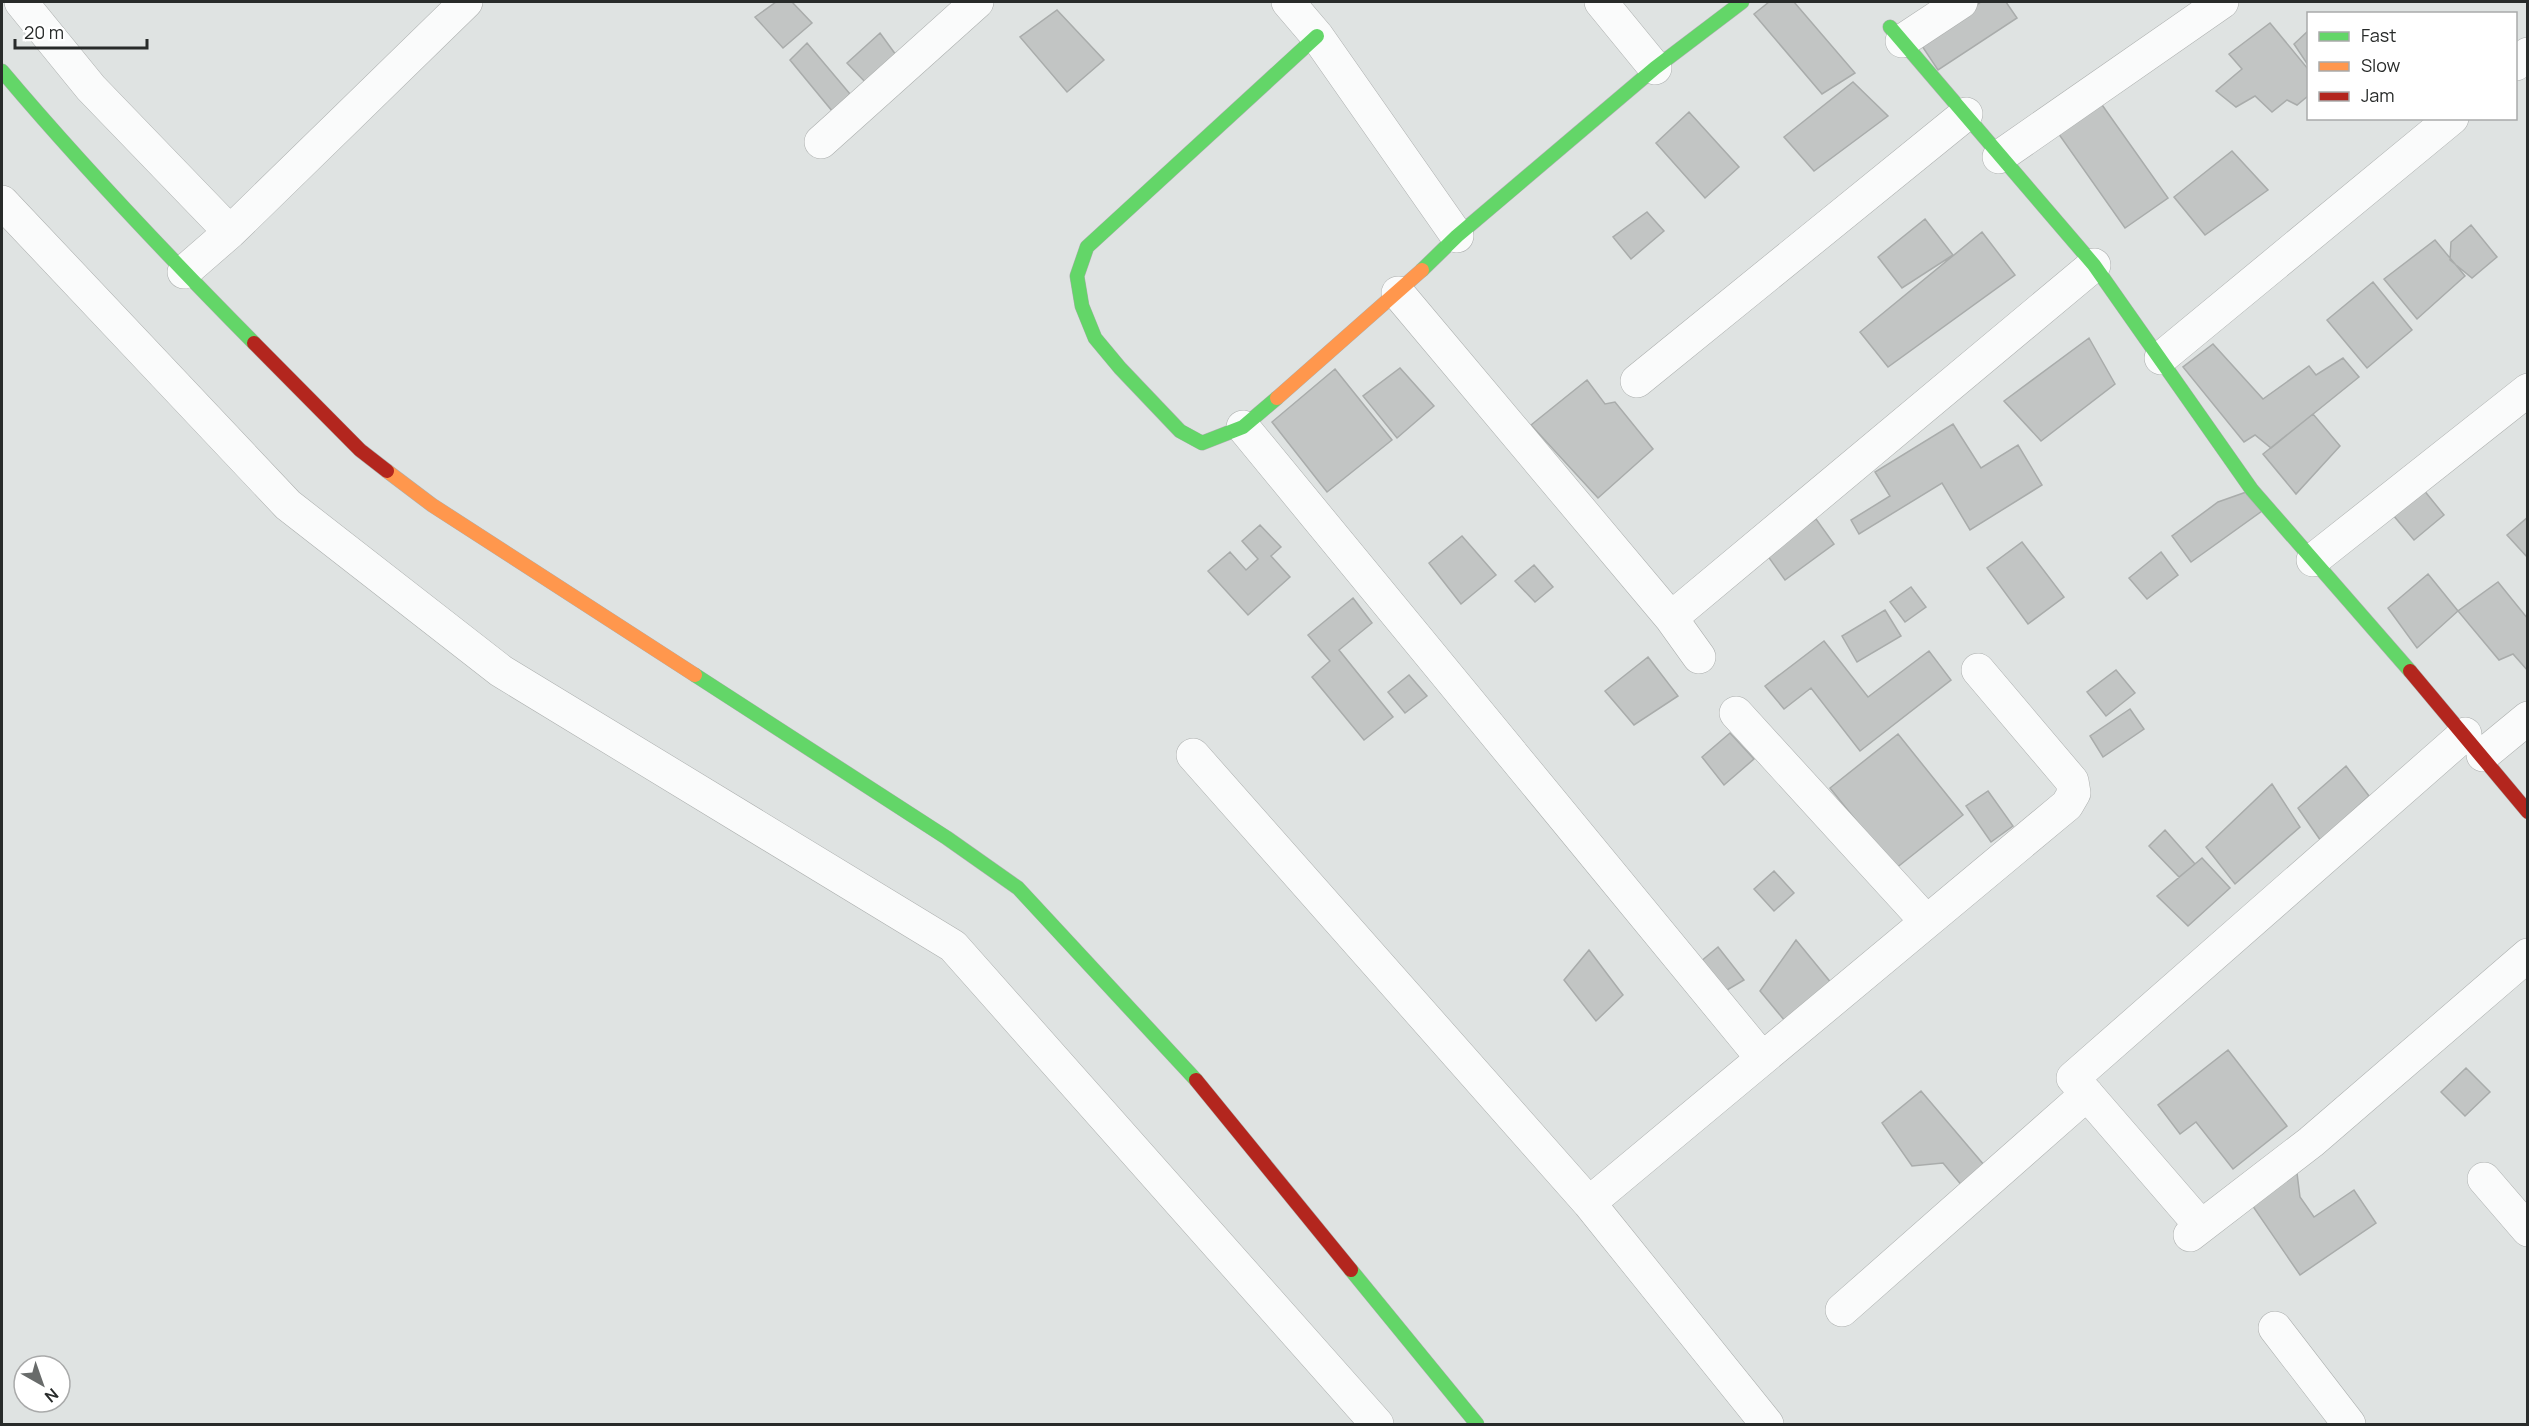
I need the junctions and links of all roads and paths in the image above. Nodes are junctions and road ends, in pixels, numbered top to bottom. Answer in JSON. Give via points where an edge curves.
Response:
{"nodes":[{"id":1,"x":21,"y":2,"type":"edge"},
{"id":2,"x":466,"y":2,"type":"edge"},
{"id":3,"x":977,"y":2,"type":"edge"},
{"id":4,"x":1288,"y":2,"type":"edge"},
{"id":5,"x":1601,"y":2,"type":"edge"},
{"id":6,"x":1742,"y":2,"type":"edge"},
{"id":7,"x":1961,"y":2,"type":"edge"},
{"id":8,"x":2222,"y":2,"type":"edge"},
{"id":9,"x":1896,"y":34,"type":"joint"},
{"id":10,"x":1317,"y":36,"type":"junction"},
{"id":11,"x":1655,"y":68,"type":"junction"},
{"id":12,"x":2,"y":71,"type":"edge"},
{"id":13,"x":1966,"y":114,"type":"junction"},
{"id":14,"x":2450,"y":120,"type":"edge"},
{"id":15,"x":821,"y":142,"type":"dead end"},
{"id":16,"x":1999,"y":157,"type":"junction"},
{"id":17,"x":2,"y":202,"type":"edge"},
{"id":18,"x":230,"y":232,"type":"junction"},
{"id":19,"x":1457,"y":236,"type":"junction"},
{"id":20,"x":2094,"y":265,"type":"junction"},
{"id":21,"x":184,"y":272,"type":"junction"},
{"id":22,"x":1398,"y":293,"type":"junction"},
{"id":23,"x":2161,"y":358,"type":"junction"},
{"id":24,"x":1637,"y":381,"type":"dead end"},
{"id":25,"x":2528,"y":390,"type":"edge"},
{"id":26,"x":1243,"y":427,"type":"junction"},
{"id":27,"x":2313,"y":560,"type":"junction"},
{"id":28,"x":1671,"y":618,"type":"junction"},
{"id":29,"x":1700,"y":657,"type":"dead end"},
{"id":30,"x":1978,"y":670,"type":"dead end"},
{"id":31,"x":1736,"y":713,"type":"dead end"},
{"id":32,"x":2528,"y":718,"type":"edge"},
{"id":33,"x":2474,"y":744,"type":"junction"},
{"id":34,"x":1193,"y":755,"type":"dead end"},
{"id":35,"x":2528,"y":812,"type":"edge"},
{"id":36,"x":1926,"y":921,"type":"junction"},
{"id":37,"x":2528,"y":955,"type":"edge"},
{"id":38,"x":1762,"y":1058,"type":"junction"},
{"id":39,"x":2087,"y":1094,"type":"junction"},
{"id":40,"x":2484,"y":1179,"type":"dead end"},
{"id":41,"x":1589,"y":1203,"type":"junction"},
{"id":42,"x":2528,"y":1230,"type":"edge"},
{"id":43,"x":1842,"y":1310,"type":"dead end"},
{"id":44,"x":2275,"y":1328,"type":"dead end"},
{"id":45,"x":1377,"y":1425,"type":"edge"},
{"id":46,"x":1477,"y":1425,"type":"edge"},
{"id":47,"x":1767,"y":1425,"type":"edge"},
{"id":48,"x":2349,"y":1425,"type":"edge"}],
"edges":[{"from":1,"to":18,"type":"street","via":[[91,88]]},
{"from":2,"to":18,"type":"street"},
{"from":3,"to":15,"type":"street"},
{"from":4,"to":10,"type":"street"},
{"from":5,"to":11,"type":"street"},
{"from":6,"to":11,"type":"street"},
{"from":7,"to":9,"type":"street"},
{"from":8,"to":16,"type":"street"},
{"from":9,"to":13,"type":"street"},
{"from":10,"to":19,"type":"street"},
{"from":10,"to":26,"type":"street","via":[[1087,247],[1077,276],[1082,306],[1095,338],[1180,431],[1202,443]]},
{"from":11,"to":19,"type":"street"},
{"from":12,"to":21,"type":"street"},
{"from":13,"to":16,"type":"street"},
{"from":13,"to":24,"type":"street"},
{"from":14,"to":23,"type":"street"},
{"from":16,"to":20,"type":"street"},
{"from":17,"to":45,"type":"street","via":[[288,506],[501,671],[953,946]]},
{"from":18,"to":21,"type":"street"},
{"from":19,"to":22,"type":"street"},
{"from":20,"to":23,"type":"street"},
{"from":20,"to":28,"type":"street"},
{"from":21,"to":46,"type":"street","via":[[360,450],[432,505],[947,838],[1018,888],[1186,1068]]},
{"from":22,"to":26,"type":"street"},
{"from":22,"to":28,"type":"street"},
{"from":23,"to":27,"type":"street","via":[[2252,490]]},
{"from":25,"to":27,"type":"street"},
{"from":26,"to":38,"type":"street"},
{"from":27,"to":33,"type":"street"},
{"from":28,"to":29,"type":"street"},
{"from":30,"to":36,"type":"street","via":[[2072,781],[2074,793],[2067,805]]},
{"from":31,"to":36,"type":"street"},
{"from":32,"to":33,"type":"street"},
{"from":33,"to":35,"type":"street"},
{"from":33,"to":39,"type":"street","via":[[2073,1078]]},
{"from":34,"to":41,"type":"street"},
{"from":36,"to":38,"type":"street"},
{"from":37,"to":39,"type":"street","via":[[2311,1142],[2196,1230]]},
{"from":38,"to":41,"type":"street"},
{"from":39,"to":43,"type":"street"},
{"from":40,"to":42,"type":"street"},
{"from":41,"to":47,"type":"street"},
{"from":44,"to":48,"type":"street"}]}
